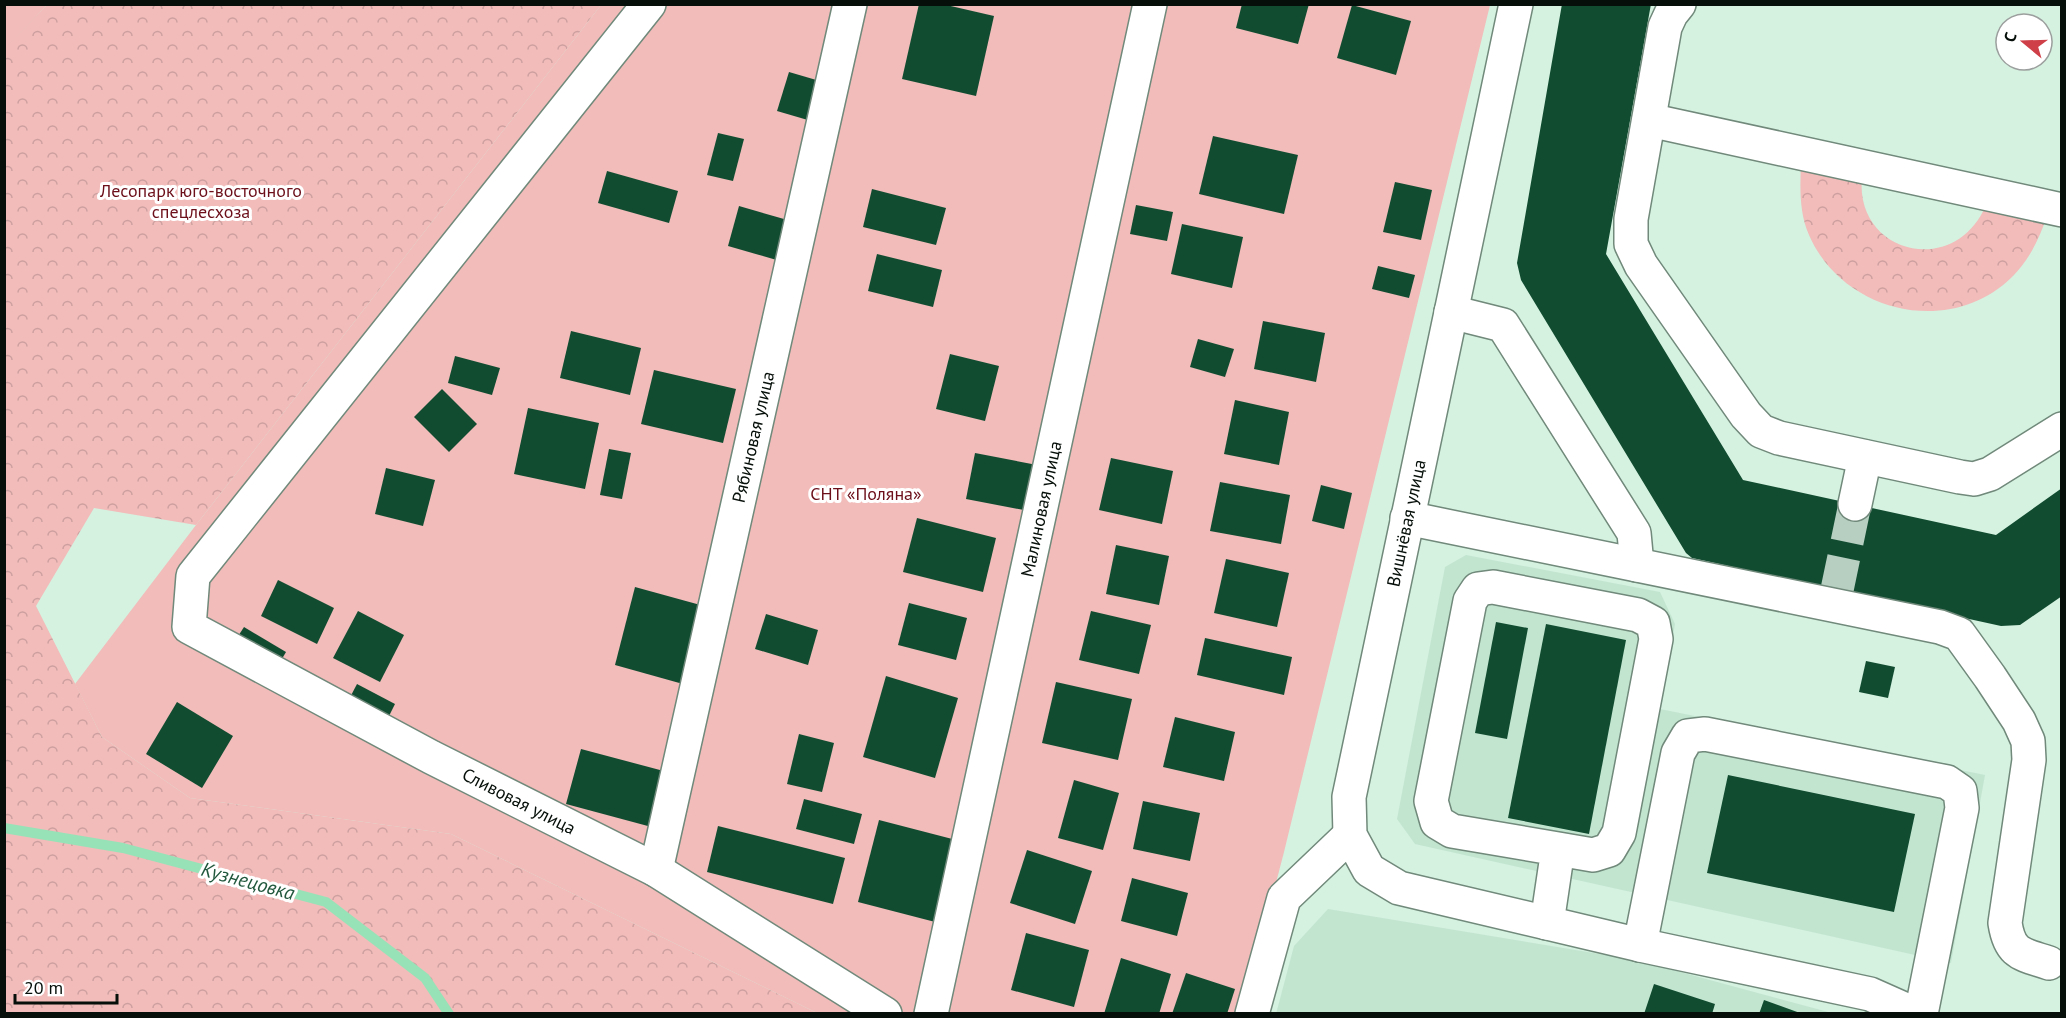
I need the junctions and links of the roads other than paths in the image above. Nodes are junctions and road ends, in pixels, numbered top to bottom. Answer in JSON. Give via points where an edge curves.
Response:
{"nodes":[{"id":1,"x":649,"y":4,"type":"edge"},
{"id":2,"x":850,"y":4,"type":"edge"},
{"id":3,"x":1150,"y":4,"type":"edge"},
{"id":4,"x":1516,"y":4,"type":"edge"},
{"id":5,"x":1679,"y":4,"type":"edge"},
{"id":6,"x":1649,"y":120,"type":"junction"},
{"id":7,"x":2061,"y":210,"type":"edge"},
{"id":8,"x":1451,"y":312,"type":"junction"},
{"id":9,"x":2061,"y":429,"type":"edge"},
{"id":10,"x":1865,"y":457,"type":"junction"},
{"id":11,"x":1855,"y":504,"type":"tunnel mouth"},
{"id":12,"x":1407,"y":518,"type":"junction"},
{"id":13,"x":1636,"y":565,"type":"junction"},
{"id":14,"x":1350,"y":835,"type":"junction"},
{"id":15,"x":1558,"y":849,"type":"junction"},
{"id":16,"x":656,"y":870,"type":"junction"},
{"id":17,"x":1547,"y":923,"type":"junction"},
{"id":18,"x":1640,"y":945,"type":"junction"},
{"id":19,"x":2049,"y":963,"type":"dead end"},
{"id":20,"x":885,"y":1014,"type":"edge"},
{"id":21,"x":931,"y":1014,"type":"edge"},
{"id":22,"x":1252,"y":1014,"type":"edge"},
{"id":23,"x":1915,"y":1014,"type":"edge"},
{"id":24,"x":1921,"y":1014,"type":"edge"}],
"edges":[{"from":1,"to":16,"type":"lane","name":"Сливовая улица","via":[[193,576],[189,627],[431,757]]},
{"from":2,"to":16,"type":"lane","name":"Рябиновая улица"},
{"from":3,"to":21,"type":"lane","name":"Малиновая улица"},
{"from":4,"to":8,"type":"lane","name":"Вишнёвая улица"},
{"from":5,"to":6,"type":"lane","via":[[1665,27]]},
{"from":6,"to":7,"type":"lane"},
{"from":6,"to":10,"type":"lane","via":[[1631,219],[1630,244],[1641,265],[1761,431]]},
{"from":8,"to":12,"type":"lane","name":"Вишнёвая улица"},
{"from":8,"to":13,"type":"lane","via":[[1503,326],[1634,532]]},
{"from":9,"to":10,"type":"lane","via":[[1990,474],[1974,479]]},
{"from":10,"to":11,"type":"lane"},
{"from":12,"to":13,"type":"lane"},
{"from":12,"to":14,"type":"lane","name":"Вишнёвая улица","via":[[1348,797]]},
{"from":13,"to":19,"type":"lane","via":[[1835,598],[1959,634],[2028,741],[2029,760],[2005,923],[2008,940],[2019,954]]},
{"from":14,"to":17,"type":"lane","via":[[1369,870],[1399,888]]},
{"from":14,"to":22,"type":"lane","via":[[1284,898]]},
{"from":15,"to":15,"type":"lane","via":[[1593,855],[1609,850],[1619,833],[1656,639],[1653,623],[1638,615],[1493,587],[1478,589],[1470,601],[1431,801],[1437,822],[1452,831]]},
{"from":15,"to":17,"type":"lane"},
{"from":16,"to":20,"type":"lane","name":"Сливовая улица"},
{"from":17,"to":18,"type":"lane"},
{"from":18,"to":23,"type":"lane","via":[[1870,994]]},
{"from":18,"to":24,"type":"lane","via":[[1678,753],[1688,736],[1705,734],[1947,782],[1960,791],[1962,808]]}]}
